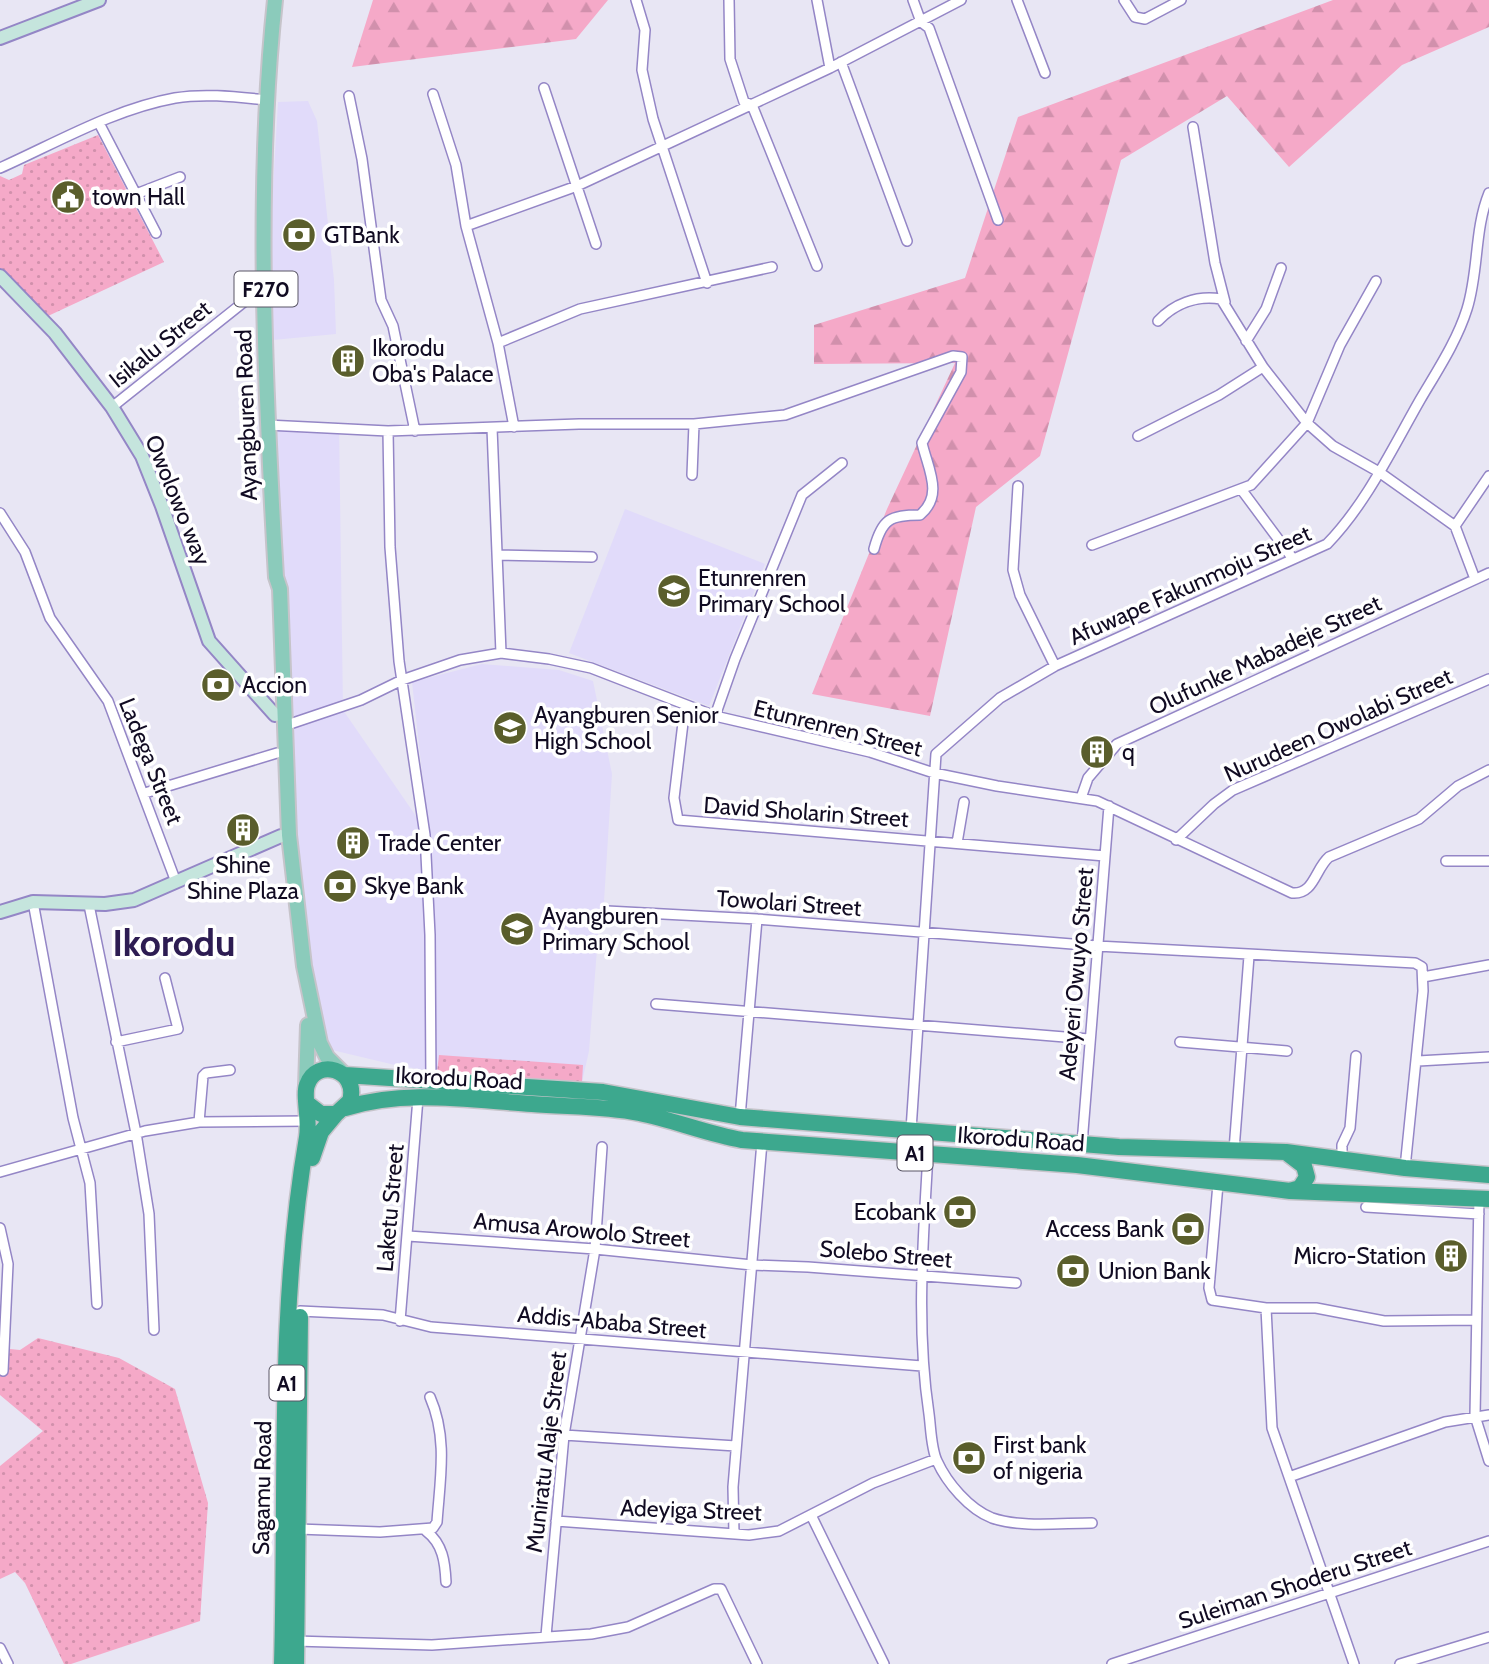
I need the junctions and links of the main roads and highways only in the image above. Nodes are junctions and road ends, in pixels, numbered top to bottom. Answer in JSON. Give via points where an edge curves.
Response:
{"nodes":[{"id":1,"x":275,"y":0,"type":"edge"},
{"id":2,"x":280,"y":721,"type":"junction"},
{"id":3,"x":310,"y":1022,"type":"junction"},
{"id":4,"x":345,"y":1075,"type":"junction"},
{"id":5,"x":306,"y":1087,"type":"junction"},
{"id":6,"x":308,"y":1104,"type":"junction"},
{"id":7,"x":341,"y":1111,"type":"junction"},
{"id":8,"x":1286,"y":1152,"type":"junction"},
{"id":9,"x":1489,"y":1175,"type":"edge"},
{"id":10,"x":1290,"y":1191,"type":"junction"},
{"id":11,"x":1482,"y":1204,"type":"edge"},
{"id":12,"x":292,"y":1433,"type":"junction"},
{"id":13,"x":290,"y":1641,"type":"junction"},
{"id":14,"x":282,"y":1664,"type":"edge"},
{"id":15,"x":296,"y":1664,"type":"edge"}],
"edges":[{"from":1,"to":2,"type":"main road","name":"Ayangburen Road","number":"F270","via":[[267,100],[265,285],[276,577],[272,591]]},
{"from":2,"to":3,"type":"main road","name":"Ayangburen Road","number":"F270"},
{"from":2,"to":3,"type":"main road","name":"Ayangburen Road","number":"F270","via":[[281,836]]},
{"from":3,"to":4,"type":"main road","number":"F270","via":[[327,1057]]},
{"from":3,"to":5,"type":"main road","number":"F270"},
{"from":4,"to":5,"type":"highway","via":[[322,1070]]},
{"from":4,"to":7,"type":"highway","via":[[352,1094]]},
{"from":4,"to":8,"type":"highway","name":"Ikorodu Road","number":"A1","via":[[603,1092],[740,1117],[1082,1144]]},
{"from":5,"to":6,"type":"highway"},
{"from":6,"to":7,"type":"highway","via":[[321,1114]]},
{"from":6,"to":12,"type":"highway","name":"Sagamu Road","number":"A1","via":[[296,1209]]},
{"from":7,"to":10,"type":"highway","name":"Ikorodu Road","number":"A1","via":[[380,1098],[418,1098],[636,1112],[716,1136],[762,1142],[1084,1166]]},
{"from":7,"to":12,"type":"highway","name":"Sagamu Road","number":"A1","via":[[314,1146],[309,1170]]},
{"from":8,"to":9,"type":"highway","name":"Ikorodu Road","number":"A1"},
{"from":8,"to":10,"type":"highway","via":[[1307,1171],[1305,1184]]},
{"from":10,"to":11,"type":"highway","name":"Ikorodu Road","number":"A1"},
{"from":12,"to":13,"type":"highway","name":"Sagamu Road","number":"A1"},
{"from":12,"to":13,"type":"highway","name":"Sagamu Road","number":"A1","via":[[298,1529]]},
{"from":13,"to":14,"type":"highway","name":"Sagamu Road","number":"A1"},
{"from":13,"to":15,"type":"highway","name":"Sagamu Road","number":"A1"}]}
